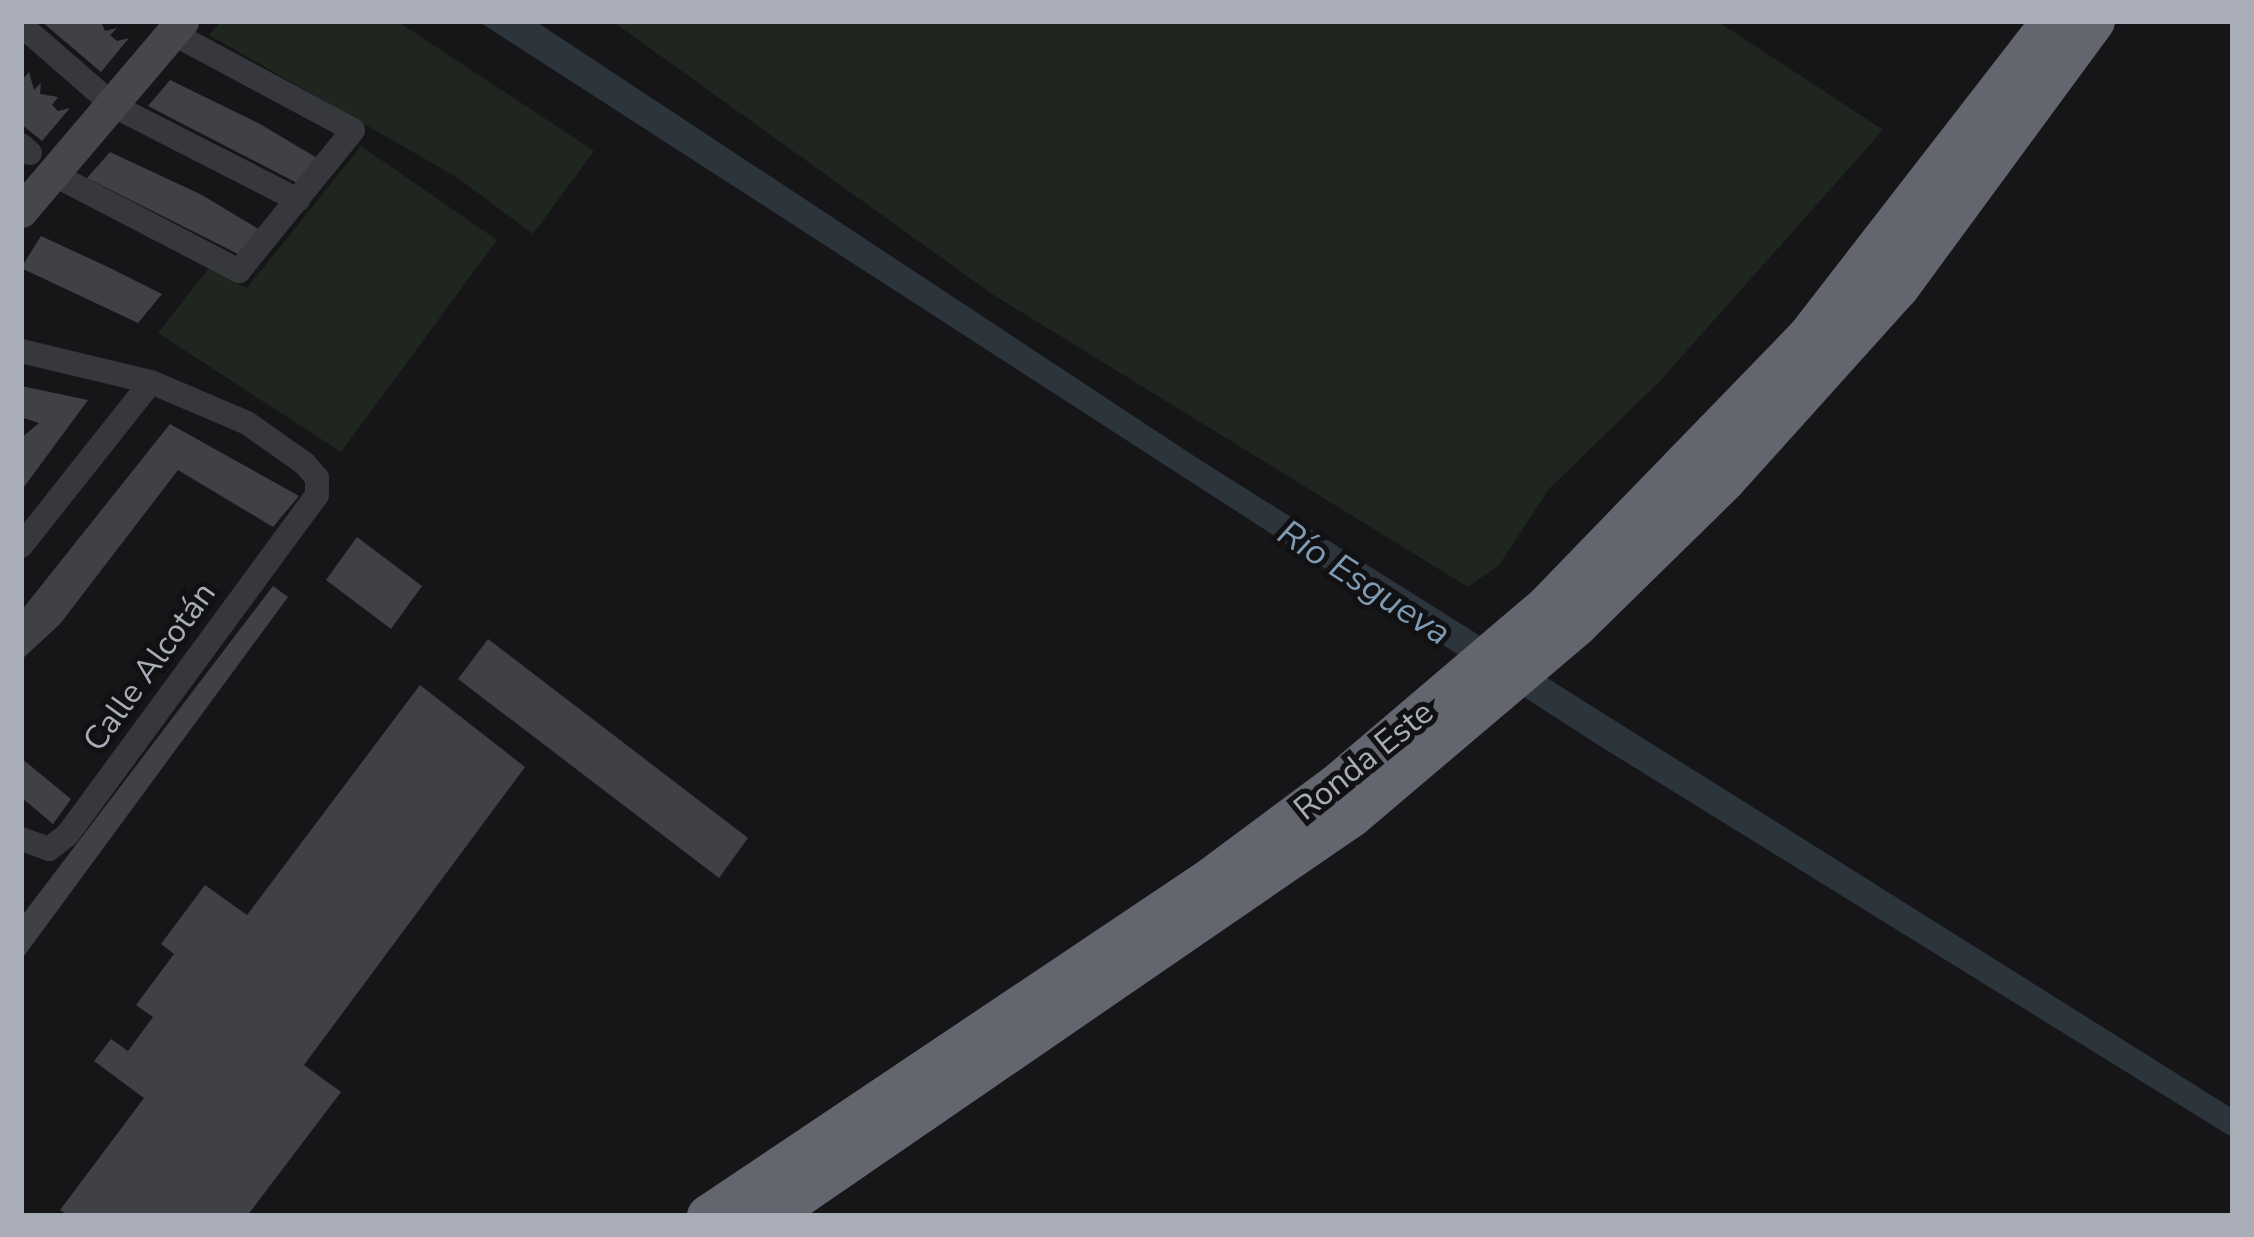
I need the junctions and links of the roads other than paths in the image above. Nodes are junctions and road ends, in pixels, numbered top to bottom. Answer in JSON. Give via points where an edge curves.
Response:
{"nodes":[{"id":1,"x":2053,"y":21,"type":"edge"},
{"id":2,"x":2094,"y":21,"type":"edge"},
{"id":3,"x":21,"y":25,"type":"edge"},
{"id":4,"x":177,"y":27,"type":"edge"},
{"id":5,"x":116,"y":106,"type":"junction"},
{"id":6,"x":35,"y":157,"type":"edge"},
{"id":7,"x":298,"y":200,"type":"junction"},
{"id":8,"x":21,"y":211,"type":"edge"},
{"id":9,"x":21,"y":351,"type":"edge"},
{"id":10,"x":151,"y":382,"type":"junction"},
{"id":11,"x":21,"y":546,"type":"edge"},
{"id":12,"x":1562,"y":616,"type":"junction"},
{"id":13,"x":1430,"y":732,"type":"junction"},
{"id":14,"x":21,"y":838,"type":"edge"},
{"id":15,"x":708,"y":1216,"type":"edge"},
{"id":16,"x":770,"y":1216,"type":"edge"}],
"edges":[{"from":1,"to":12,"type":"highway","name":"Ronda Este","via":[[1807,338]]},
{"from":2,"to":12,"type":"highway","name":"Ronda Este","via":[[1898,288],[1724,481]]},
{"from":3,"to":5,"type":"street"},
{"from":4,"to":5,"type":"street"},
{"from":4,"to":7,"type":"street","via":[[353,130]]},
{"from":5,"to":6,"type":"street"},
{"from":5,"to":7,"type":"street"},
{"from":6,"to":7,"type":"street","via":[[239,271]]},
{"from":6,"to":8,"type":"street"},
{"from":9,"to":10,"type":"street"},
{"from":10,"to":11,"type":"street"},
{"from":10,"to":14,"type":"street","name":"Calle Alcotán","via":[[247,423],[304,463],[317,478],[317,495],[67,835],[49,849]]},
{"from":12,"to":13,"type":"highway","name":"Ronda Este"},
{"from":13,"to":15,"type":"highway","name":"Ronda Este"},
{"from":13,"to":16,"type":"highway","name":"Ronda Este","via":[[1198,928]]}]}
